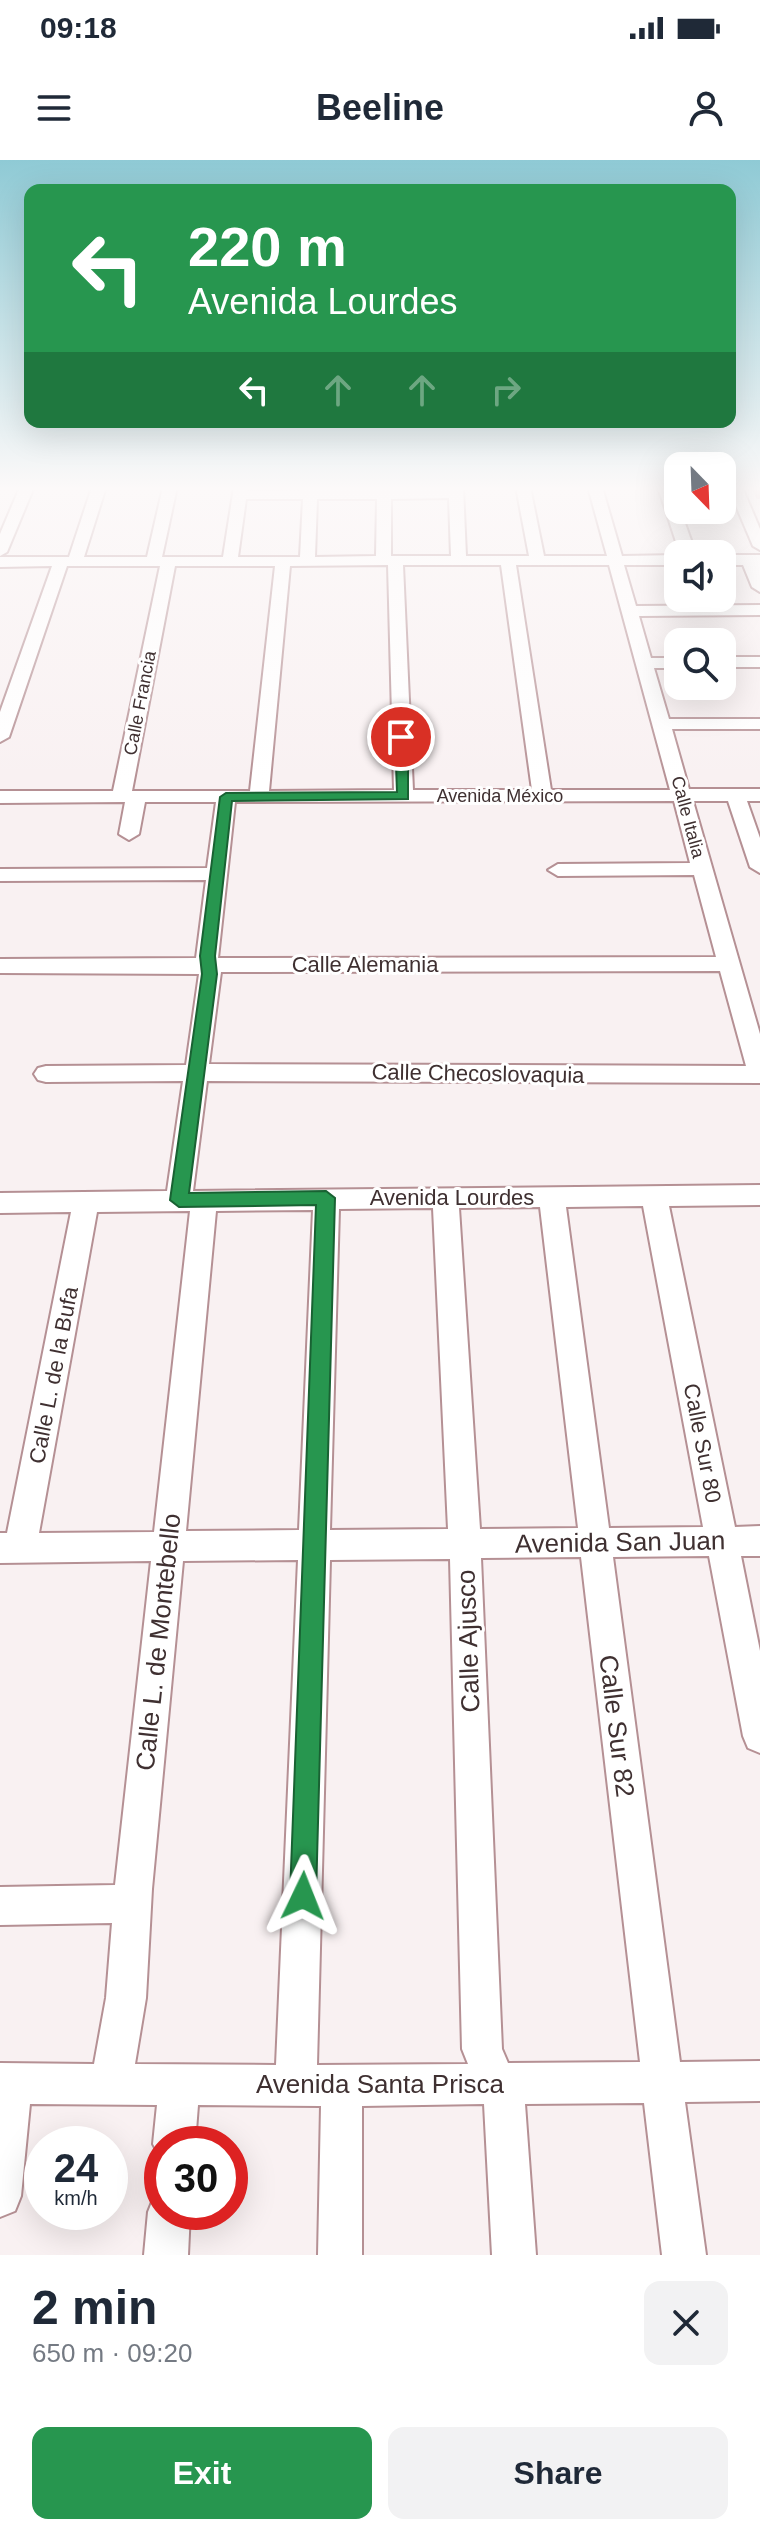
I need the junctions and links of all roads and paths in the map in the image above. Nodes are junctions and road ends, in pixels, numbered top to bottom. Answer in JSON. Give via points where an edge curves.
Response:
{"nodes":[{"id":1,"x":59,"y":585,"type":"edge"},
{"id":2,"x":158,"y":585,"type":"edge"},
{"id":3,"x":281,"y":585,"type":"edge"},
{"id":4,"x":390,"y":585,"type":"edge"},
{"id":5,"x":511,"y":585,"type":"edge"},
{"id":6,"x":623,"y":585,"type":"edge"},
{"id":7,"x":760,"y":610,"type":"edge"},
{"id":8,"x":631,"y":611,"type":"junction"},
{"id":9,"x":736,"y":662,"type":"edge"},
{"id":10,"x":760,"y":662,"type":"edge"},
{"id":11,"x":646,"y":663,"type":"junction"},
{"id":12,"x":664,"y":663,"type":"edge"},
{"id":13,"x":664,"y":724,"type":"junction"},
{"id":14,"x":760,"y":724,"type":"edge"},
{"id":15,"x":0,"y":737,"type":"edge"},
{"id":16,"x":760,"y":795,"type":"edge"},
{"id":17,"x":404,"y":796,"type":"junction"},
{"id":18,"x":542,"y":796,"type":"junction"},
{"id":19,"x":682,"y":796,"type":"junction"},
{"id":20,"x":736,"y":796,"type":"junction"},
{"id":21,"x":0,"y":797,"type":"edge"},
{"id":22,"x":129,"y":797,"type":"junction"},
{"id":23,"x":226,"y":797,"type":"junction"},
{"id":24,"x":259,"y":797,"type":"junction"},
{"id":25,"x":129,"y":834,"type":"dead end"},
{"id":26,"x":760,"y":867,"type":"edge"},
{"id":27,"x":702,"y":869,"type":"junction"},
{"id":28,"x":558,"y":870,"type":"dead end"},
{"id":29,"x":216,"y":874,"type":"junction"},
{"id":30,"x":0,"y":875,"type":"edge"},
{"id":31,"x":209,"y":964,"type":"junction"},
{"id":32,"x":729,"y":964,"type":"junction"},
{"id":33,"x":0,"y":966,"type":"edge"},
{"id":34,"x":196,"y":1073,"type":"junction"},
{"id":35,"x":46,"y":1074,"type":"dead end"},
{"id":36,"x":760,"y":1074,"type":"edge"},
{"id":37,"x":445,"y":1196,"type":"junction"},
{"id":38,"x":654,"y":1196,"type":"junction"},
{"id":39,"x":760,"y":1196,"type":"edge"},
{"id":40,"x":552,"y":1197,"type":"junction"},
{"id":41,"x":326,"y":1198,"type":"junction"},
{"id":42,"x":192,"y":1200,"type":"junction"},
{"id":43,"x":86,"y":1202,"type":"junction"},
{"id":44,"x":0,"y":1203,"type":"edge"},
{"id":45,"x":722,"y":1541,"type":"junction"},
{"id":46,"x":760,"y":1541,"type":"edge"},
{"id":47,"x":594,"y":1543,"type":"junction"},
{"id":48,"x":465,"y":1545,"type":"junction"},
{"id":49,"x":316,"y":1546,"type":"junction"},
{"id":50,"x":167,"y":1547,"type":"junction"},
{"id":51,"x":10,"y":1548,"type":"edge"},
{"id":52,"x":760,"y":1736,"type":"edge"},
{"id":53,"x":131,"y":1904,"type":"junction"},
{"id":54,"x":0,"y":1906,"type":"edge"},
{"id":55,"x":661,"y":2081,"type":"junction"},
{"id":56,"x":760,"y":2081,"type":"edge"},
{"id":57,"x":6,"y":2083,"type":"edge"},
{"id":58,"x":111,"y":2083,"type":"junction"},
{"id":59,"x":179,"y":2083,"type":"junction"},
{"id":60,"x":495,"y":2084,"type":"junction"},
{"id":61,"x":296,"y":2086,"type":"junction"},
{"id":62,"x":342,"y":2086,"type":"junction"},
{"id":63,"x":175,"y":2126,"type":"edge"},
{"id":64,"x":0,"y":2196,"type":"edge"},
{"id":65,"x":168,"y":2230,"type":"edge"},
{"id":66,"x":166,"y":2255,"type":"edge"},
{"id":67,"x":340,"y":2255,"type":"edge"},
{"id":68,"x":514,"y":2255,"type":"edge"},
{"id":69,"x":684,"y":2255,"type":"edge"}],
"edges":[{"from":1,"to":15,"type":"street"},
{"from":2,"to":22,"type":"street","name":"Calle Francia"},
{"from":3,"to":24,"type":"street"},
{"from":4,"to":17,"type":"street"},
{"from":5,"to":18,"type":"street"},
{"from":6,"to":8,"type":"street","name":"Calle Italia"},
{"from":7,"to":8,"type":"street"},
{"from":8,"to":11,"type":"street","name":"Calle Italia"},
{"from":9,"to":10,"type":"street"},
{"from":11,"to":12,"type":"street"},
{"from":11,"to":13,"type":"street","name":"Calle Italia"},
{"from":13,"to":14,"type":"street"},
{"from":13,"to":19,"type":"street","name":"Calle Italia"},
{"from":16,"to":20,"type":"street","name":"Avenida México"},
{"from":17,"to":18,"type":"street","name":"Avenida México"},
{"from":17,"to":24,"type":"street","name":"Avenida México"},
{"from":18,"to":19,"type":"street","name":"Avenida México"},
{"from":19,"to":20,"type":"street","name":"Avenida México"},
{"from":19,"to":27,"type":"street","name":"Calle Italia"},
{"from":20,"to":26,"type":"street"},
{"from":21,"to":22,"type":"street","name":"Avenida México"},
{"from":22,"to":23,"type":"street","name":"Avenida México"},
{"from":22,"to":25,"type":"street","name":"Calle Francia"},
{"from":23,"to":24,"type":"street","name":"Avenida México"},
{"from":23,"to":29,"type":"street","name":"Calle L. de Montebello"},
{"from":27,"to":28,"type":"street"},
{"from":27,"to":32,"type":"street","name":"Calle Italia"},
{"from":29,"to":30,"type":"street"},
{"from":29,"to":31,"type":"street","name":"Calle L. de Montebello"},
{"from":31,"to":32,"type":"street","name":"Calle Alemania"},
{"from":31,"to":33,"type":"street","name":"Calle Alemania"},
{"from":31,"to":34,"type":"street","name":"Calle L. de Montebello"},
{"from":32,"to":36,"type":"street","name":"Calle Italia"},
{"from":34,"to":35,"type":"street","name":"Calle Checoslovaquia"},
{"from":34,"to":36,"type":"street","name":"Calle Checoslovaquia"},
{"from":34,"to":42,"type":"street","name":"Calle L. de Montebello"},
{"from":37,"to":40,"type":"street","name":"Avenida Lourdes"},
{"from":37,"to":41,"type":"street","name":"Avenida Lourdes"},
{"from":37,"to":48,"type":"street","name":"Calle Ajusco"},
{"from":38,"to":39,"type":"street","name":"Avenida Lourdes"},
{"from":38,"to":40,"type":"street","name":"Avenida Lourdes"},
{"from":38,"to":45,"type":"street","name":"Calle Sur 80"},
{"from":40,"to":47,"type":"street","name":"Calle Sur 82"},
{"from":41,"to":42,"type":"street","name":"Avenida Lourdes"},
{"from":41,"to":49,"type":"street"},
{"from":42,"to":43,"type":"street","name":"Avenida Lourdes"},
{"from":42,"to":50,"type":"street","name":"Calle L. de Montebello"},
{"from":43,"to":44,"type":"street","name":"Avenida Lourdes"},
{"from":43,"to":51,"type":"street","name":"Calle L. de la Bufa"},
{"from":45,"to":46,"type":"street","name":"Avenida San Juan"},
{"from":45,"to":47,"type":"street","name":"Avenida San Juan"},
{"from":45,"to":52,"type":"street","name":"Calle Sur 80"},
{"from":47,"to":48,"type":"street","name":"Avenida San Juan"},
{"from":47,"to":55,"type":"street","name":"Calle Sur 82"},
{"from":48,"to":49,"type":"street","name":"Avenida San Juan"},
{"from":48,"to":60,"type":"street","name":"Calle Ajusco","via":[[482,2049]]},
{"from":49,"to":50,"type":"street","name":"Avenida San Juan"},
{"from":49,"to":61,"type":"street"},
{"from":50,"to":51,"type":"street","name":"Avenida San Juan"},
{"from":50,"to":53,"type":"street","name":"Calle L. de Montebello"},
{"from":53,"to":54,"type":"street"},
{"from":53,"to":58,"type":"street","name":"Calle L. de Montebello","via":[[126,1998]]},
{"from":55,"to":56,"type":"street","name":"Avenida Santa Prisca"},
{"from":55,"to":60,"type":"street","name":"Avenida Santa Prisca"},
{"from":55,"to":69,"type":"street","name":"Calle Sur 82"},
{"from":57,"to":58,"type":"street","name":"Avenida Santa Prisca"},
{"from":57,"to":64,"type":"street"},
{"from":58,"to":59,"type":"street","name":"Avenida Santa Prisca"},
{"from":59,"to":61,"type":"street","name":"Avenida Santa Prisca"},
{"from":59,"to":63,"type":"street"},
{"from":60,"to":62,"type":"street","name":"Avenida Santa Prisca"},
{"from":60,"to":68,"type":"street","name":"Calle Ajusco","via":[[506,2114]]},
{"from":61,"to":62,"type":"street","name":"Avenida Santa Prisca"},
{"from":62,"to":67,"type":"street"},
{"from":65,"to":66,"type":"street"}]}
